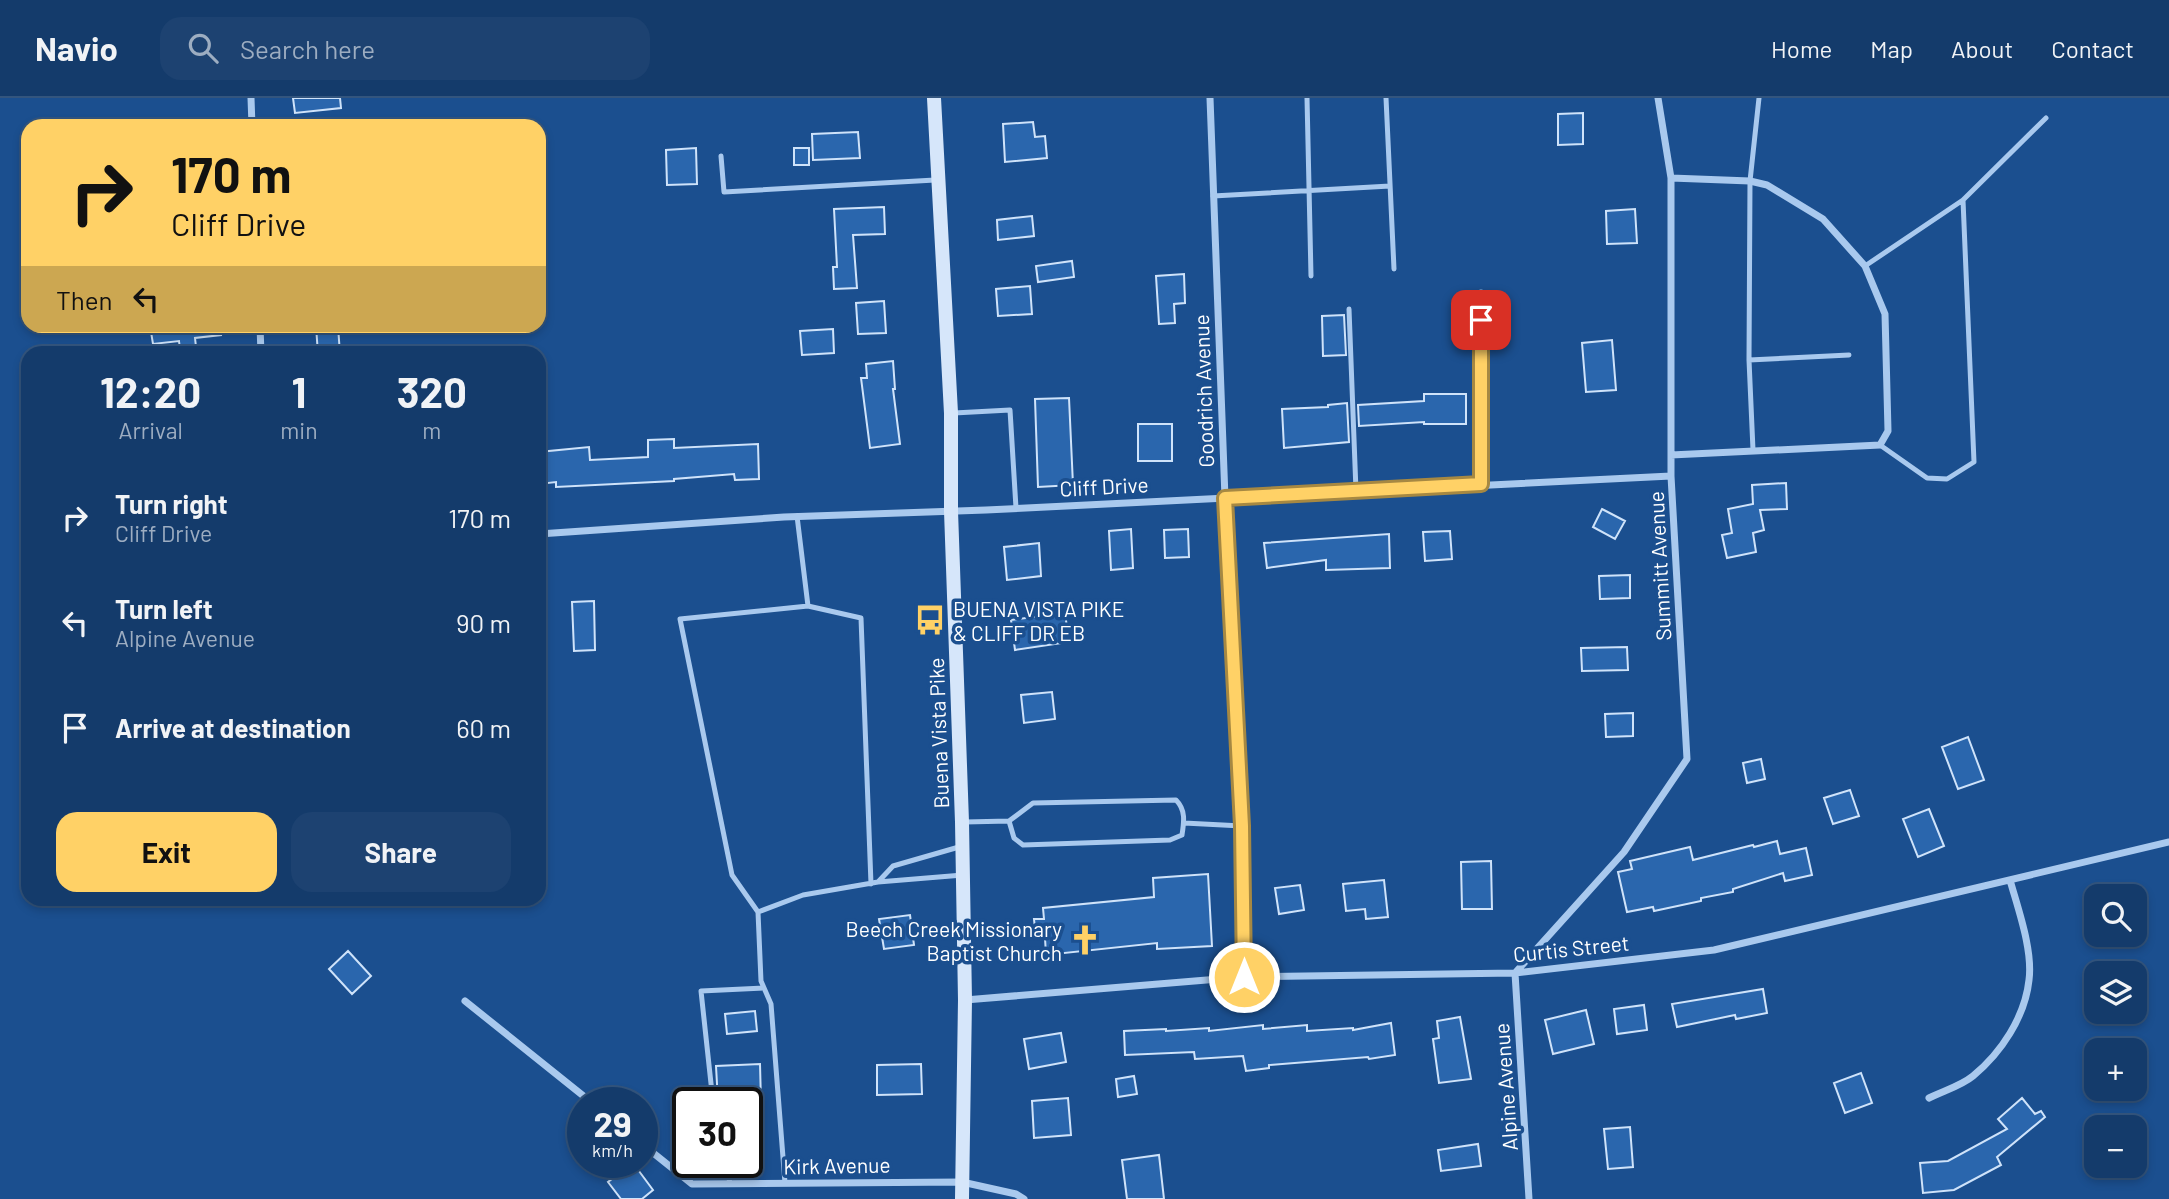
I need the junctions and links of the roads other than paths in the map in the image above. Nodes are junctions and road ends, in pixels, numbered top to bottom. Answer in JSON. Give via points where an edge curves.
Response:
{"nodes":[{"id":1,"x":251,"y":98,"type":"edge"},
{"id":2,"x":934,"y":98,"type":"edge"},
{"id":3,"x":1210,"y":98,"type":"edge"},
{"id":4,"x":1307,"y":98,"type":"edge"},
{"id":5,"x":1385,"y":98,"type":"edge"},
{"id":6,"x":1658,"y":98,"type":"edge"},
{"id":7,"x":1759,"y":98,"type":"edge"},
{"id":8,"x":2046,"y":118,"type":"dead end"},
{"id":9,"x":252,"y":119,"type":"edge"},
{"id":10,"x":721,"y":156,"type":"dead end"},
{"id":11,"x":1671,"y":178,"type":"junction"},
{"id":12,"x":939,"y":179,"type":"junction"},
{"id":13,"x":1750,"y":181,"type":"junction"},
{"id":14,"x":1390,"y":186,"type":"junction"},
{"id":15,"x":1309,"y":190,"type":"junction"},
{"id":16,"x":1213,"y":196,"type":"junction"},
{"id":17,"x":1963,"y":200,"type":"junction"},
{"id":18,"x":1865,"y":266,"type":"junction"},
{"id":19,"x":1394,"y":269,"type":"dead end"},
{"id":20,"x":1311,"y":276,"type":"dead end"},
{"id":21,"x":1481,"y":293,"type":"dead end"},
{"id":22,"x":1349,"y":309,"type":"dead end"},
{"id":23,"x":1849,"y":355,"type":"dead end"},
{"id":24,"x":1749,"y":360,"type":"junction"},
{"id":25,"x":951,"y":413,"type":"junction"},
{"id":26,"x":1880,"y":445,"type":"junction"},
{"id":27,"x":1753,"y":450,"type":"junction"},
{"id":28,"x":1671,"y":455,"type":"junction"},
{"id":29,"x":1671,"y":476,"type":"junction"},
{"id":30,"x":1481,"y":484,"type":"junction"},
{"id":31,"x":1356,"y":491,"type":"junction"},
{"id":32,"x":1225,"y":498,"type":"junction"},
{"id":33,"x":1016,"y":508,"type":"junction"},
{"id":34,"x":951,"y":511,"type":"junction"},
{"id":35,"x":797,"y":516,"type":"junction"},
{"id":36,"x":546,"y":534,"type":"edge"},
{"id":37,"x":808,"y":606,"type":"junction"},
{"id":38,"x":1009,"y":821,"type":"junction"},
{"id":39,"x":962,"y":822,"type":"junction"},
{"id":40,"x":1184,"y":823,"type":"junction"},
{"id":41,"x":1242,"y":826,"type":"junction"},
{"id":42,"x":2169,"y":842,"type":"edge"},
{"id":43,"x":962,"y":846,"type":"junction"},
{"id":44,"x":963,"y":875,"type":"junction"},
{"id":45,"x":2010,"y":880,"type":"junction"},
{"id":46,"x":878,"y":882,"type":"junction"},
{"id":47,"x":871,"y":884,"type":"junction"},
{"id":48,"x":758,"y":912,"type":"junction"},
{"id":49,"x":1515,"y":973,"type":"junction"},
{"id":50,"x":1244,"y":977,"type":"junction"},
{"id":51,"x":764,"y":988,"type":"junction"},
{"id":52,"x":965,"y":1000,"type":"junction"},
{"id":53,"x":465,"y":1001,"type":"dead end"},
{"id":54,"x":572,"y":1087,"type":"edge"},
{"id":55,"x":711,"y":1087,"type":"edge"},
{"id":56,"x":1929,"y":1098,"type":"dead end"},
{"id":57,"x":658,"y":1157,"type":"edge"},
{"id":58,"x":729,"y":1178,"type":"edge"},
{"id":59,"x":962,"y":1182,"type":"junction"},
{"id":60,"x":785,"y":1183,"type":"junction"},
{"id":61,"x":730,"y":1184,"type":"junction"},
{"id":62,"x":962,"y":1199,"type":"edge"},
{"id":63,"x":1024,"y":1199,"type":"edge"},
{"id":64,"x":1529,"y":1199,"type":"edge"}],
"edges":[{"from":1,"to":9,"type":"street"},
{"from":2,"to":12,"type":"main road","name":"Buena Vista Pike"},
{"from":3,"to":16,"type":"street","name":"Goodrich Avenue"},
{"from":4,"to":15,"type":"lane"},
{"from":5,"to":14,"type":"lane"},
{"from":6,"to":11,"type":"street","name":"Summitt Avenue"},
{"from":7,"to":13,"type":"lane"},
{"from":8,"to":17,"type":"lane"},
{"from":10,"to":12,"type":"lane","via":[[724,192]]},
{"from":11,"to":13,"type":"street"},
{"from":11,"to":28,"type":"street","name":"Summitt Avenue"},
{"from":12,"to":25,"type":"main road","name":"Buena Vista Pike"},
{"from":13,"to":18,"type":"street","via":[[1767,185],[1822,219]]},
{"from":13,"to":24,"type":"lane"},
{"from":14,"to":15,"type":"lane"},
{"from":14,"to":19,"type":"lane"},
{"from":15,"to":16,"type":"lane"},
{"from":15,"to":20,"type":"lane"},
{"from":16,"to":32,"type":"street","name":"Goodrich Avenue"},
{"from":17,"to":18,"type":"lane"},
{"from":17,"to":26,"type":"lane","via":[[1974,462],[1947,479],[1927,478]]},
{"from":18,"to":26,"type":"street","via":[[1885,314],[1888,431]]},
{"from":21,"to":30,"type":"street"},
{"from":22,"to":31,"type":"lane"},
{"from":23,"to":24,"type":"lane"},
{"from":24,"to":27,"type":"lane"},
{"from":25,"to":33,"type":"lane","via":[[1010,410]]},
{"from":25,"to":34,"type":"main road","name":"Buena Vista Pike"},
{"from":26,"to":27,"type":"street"},
{"from":27,"to":28,"type":"street"},
{"from":28,"to":29,"type":"street","name":"Summitt Avenue"},
{"from":29,"to":30,"type":"street","name":"Cliff Drive"},
{"from":29,"to":49,"type":"street","name":"Summitt Avenue","via":[[1687,759],[1624,852]]},
{"from":30,"to":31,"type":"street","name":"Cliff Drive"},
{"from":31,"to":32,"type":"street","name":"Cliff Drive"},
{"from":32,"to":33,"type":"street","name":"Cliff Drive"},
{"from":32,"to":41,"type":"street","name":"Goodrich Avenue"},
{"from":33,"to":34,"type":"street","name":"Cliff Drive"},
{"from":34,"to":35,"type":"street","name":"Cliff Drive"},
{"from":34,"to":39,"type":"main road","name":"Buena Vista Pike"},
{"from":35,"to":36,"type":"street","name":"Cliff Drive"},
{"from":35,"to":37,"type":"lane"},
{"from":37,"to":47,"type":"lane","via":[[861,618]]},
{"from":37,"to":48,"type":"lane","via":[[680,619],[732,875]]},
{"from":38,"to":39,"type":"lane"},
{"from":38,"to":40,"type":"lane","via":[[1033,803],[1176,800],[1182,806]]},
{"from":38,"to":40,"type":"lane","via":[[1013,838],[1023,845],[1170,839],[1182,835]]},
{"from":39,"to":43,"type":"main road","name":"Buena Vista Pike"},
{"from":40,"to":41,"type":"lane"},
{"from":41,"to":50,"type":"street","name":"Goodrich Avenue"},
{"from":42,"to":45,"type":"street","name":"Curtis Street"},
{"from":43,"to":44,"type":"main road","name":"Buena Vista Pike"},
{"from":43,"to":46,"type":"lane","via":[[892,866]]},
{"from":44,"to":46,"type":"lane"},
{"from":44,"to":52,"type":"main road","name":"Buena Vista Pike"},
{"from":45,"to":49,"type":"street","name":"Curtis Street","via":[[1714,950]]},
{"from":45,"to":56,"type":"street","via":[[2030,979],[2018,1019],[1998,1051],[1972,1077]]},
{"from":46,"to":47,"type":"lane"},
{"from":47,"to":48,"type":"lane","via":[[803,895]]},
{"from":48,"to":51,"type":"lane"},
{"from":49,"to":50,"type":"street","name":"Curtis Street"},
{"from":49,"to":64,"type":"street","name":"Alpine Avenue"},
{"from":50,"to":52,"type":"street","name":"Curtis Street"},
{"from":51,"to":55,"type":"lane","via":[[701,991]]},
{"from":51,"to":60,"type":"lane","via":[[771,1004]]},
{"from":52,"to":59,"type":"main road","name":"Buena Vista Pike"},
{"from":53,"to":54,"type":"street"},
{"from":57,"to":61,"type":"street","name":"Kirk Avenue","via":[[692,1184]]},
{"from":58,"to":61,"type":"lane"},
{"from":59,"to":60,"type":"street","name":"Kirk Avenue"},
{"from":59,"to":62,"type":"main road","name":"Buena Vista Pike"},
{"from":59,"to":63,"type":"street","name":"Kirk Avenue"},
{"from":60,"to":61,"type":"street","name":"Kirk Avenue"}]}
